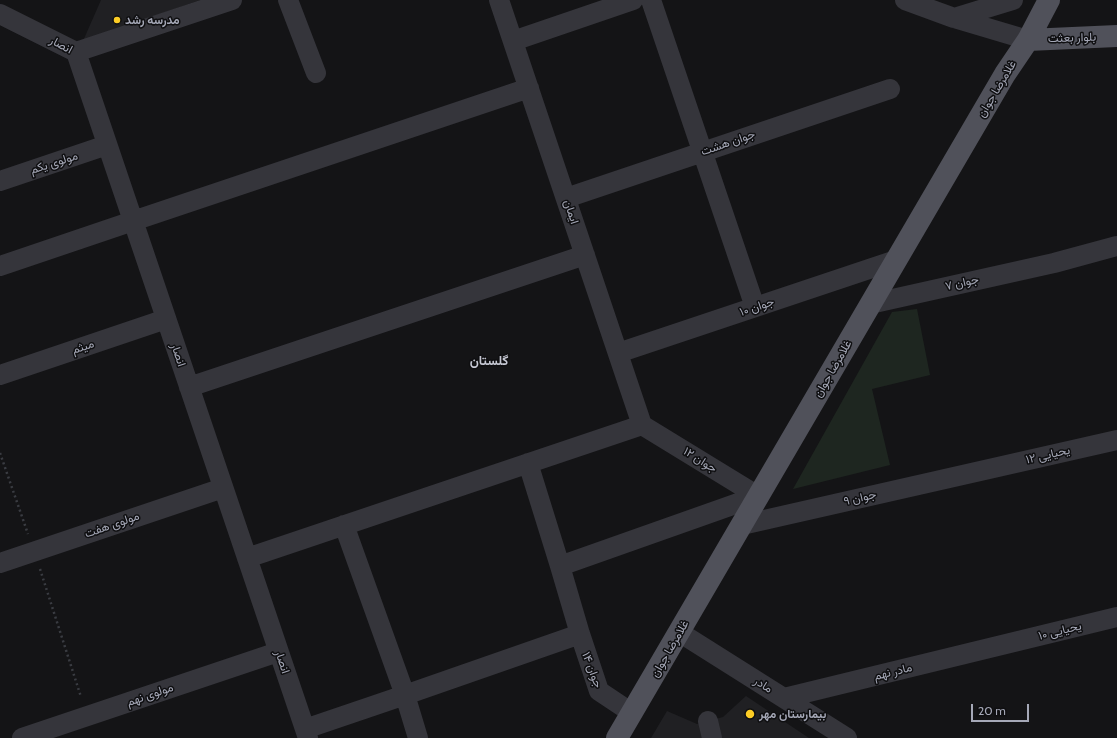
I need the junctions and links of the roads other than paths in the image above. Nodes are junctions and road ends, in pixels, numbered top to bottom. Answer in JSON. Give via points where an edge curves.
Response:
{"nodes":[{"id":1,"x":232,"y":0,"type":"edge"},
{"id":2,"x":288,"y":0,"type":"edge"},
{"id":3,"x":499,"y":0,"type":"edge"},
{"id":4,"x":633,"y":0,"type":"edge"},
{"id":5,"x":651,"y":0,"type":"edge"},
{"id":6,"x":904,"y":0,"type":"edge"},
{"id":7,"x":1012,"y":0,"type":"edge"},
{"id":8,"x":1049,"y":0,"type":"edge"},
{"id":9,"x":0,"y":14,"type":"edge"},
{"id":10,"x":954,"y":18,"type":"junction"},
{"id":11,"x":1117,"y":36,"type":"edge"},
{"id":12,"x":1028,"y":40,"type":"junction"},
{"id":13,"x":513,"y":41,"type":"junction"},
{"id":14,"x":76,"y":52,"type":"junction"},
{"id":15,"x":316,"y":73,"type":"dead end"},
{"id":16,"x":529,"y":88,"type":"junction"},
{"id":17,"x":890,"y":89,"type":"dead end"},
{"id":18,"x":107,"y":145,"type":"junction"},
{"id":19,"x":702,"y":152,"type":"junction"},
{"id":20,"x":0,"y":181,"type":"edge"},
{"id":21,"x":566,"y":198,"type":"junction"},
{"id":22,"x":133,"y":221,"type":"junction"},
{"id":23,"x":1117,"y":246,"type":"edge"},
{"id":24,"x":585,"y":254,"type":"junction"},
{"id":25,"x":896,"y":260,"type":"junction"},
{"id":26,"x":0,"y":266,"type":"edge"},
{"id":27,"x":870,"y":304,"type":"junction"},
{"id":28,"x":755,"y":307,"type":"junction"},
{"id":29,"x":166,"y":320,"type":"junction"},
{"id":30,"x":618,"y":353,"type":"junction"},
{"id":31,"x":0,"y":375,"type":"edge"},
{"id":32,"x":189,"y":387,"type":"junction"},
{"id":33,"x":642,"y":425,"type":"junction"},
{"id":34,"x":1117,"y":440,"type":"edge"},
{"id":35,"x":528,"y":463,"type":"junction"},
{"id":36,"x":978,"y":471,"type":"joint"},
{"id":37,"x":223,"y":488,"type":"junction"},
{"id":38,"x":758,"y":496,"type":"junction"},
{"id":39,"x":344,"y":525,"type":"junction"},
{"id":40,"x":742,"y":525,"type":"junction"},
{"id":41,"x":247,"y":558,"type":"junction"},
{"id":42,"x":0,"y":563,"type":"edge"},
{"id":43,"x":560,"y":566,"type":"junction"},
{"id":44,"x":1117,"y":617,"type":"edge"},
{"id":45,"x":679,"y":632,"type":"junction"},
{"id":46,"x":580,"y":634,"type":"junction"},
{"id":47,"x":1002,"y":645,"type":"joint"},
{"id":48,"x":278,"y":652,"type":"junction"},
{"id":49,"x":405,"y":695,"type":"junction"},
{"id":50,"x":784,"y":698,"type":"junction"},
{"id":51,"x":632,"y":713,"type":"junction"},
{"id":52,"x":306,"y":734,"type":"edge"},
{"id":53,"x":22,"y":738,"type":"edge"},
{"id":54,"x":418,"y":738,"type":"edge"},
{"id":55,"x":618,"y":738,"type":"edge"},
{"id":56,"x":847,"y":738,"type":"edge"}],
"edges":[{"from":1,"to":14,"type":"street"},
{"from":2,"to":15,"type":"street"},
{"from":3,"to":13,"type":"street","name":"ایمان"},
{"from":4,"to":13,"type":"street"},
{"from":5,"to":19,"type":"street"},
{"from":6,"to":10,"type":"street"},
{"from":7,"to":10,"type":"street"},
{"from":8,"to":12,"type":"main road","name":"غلامرضا جوان"},
{"from":9,"to":14,"type":"street","name":"انصار"},
{"from":10,"to":12,"type":"street"},
{"from":11,"to":12,"type":"main road","name":"بلوار بعثت"},
{"from":12,"to":25,"type":"main road","name":"غلامرضا جوان","via":[[1005,74]]},
{"from":13,"to":16,"type":"street","name":"ایمان"},
{"from":14,"to":18,"type":"street","name":"انصار"},
{"from":16,"to":21,"type":"street","name":"ایمان"},
{"from":16,"to":22,"type":"street"},
{"from":17,"to":19,"type":"street","name":"جوان هشت"},
{"from":18,"to":20,"type":"street","name":"مولوی یکم"},
{"from":18,"to":22,"type":"street","name":"انصار"},
{"from":19,"to":21,"type":"street","name":"جوان هشت"},
{"from":19,"to":28,"type":"street"},
{"from":21,"to":24,"type":"street","name":"ایمان"},
{"from":22,"to":26,"type":"street"},
{"from":22,"to":29,"type":"street","name":"انصار"},
{"from":23,"to":27,"type":"street","name":"جوان ۷"},
{"from":24,"to":30,"type":"street","name":"ایمان"},
{"from":24,"to":32,"type":"street"},
{"from":25,"to":27,"type":"main road","name":"غلامرضا جوان"},
{"from":25,"to":28,"type":"street","name":"جوان ۱۰"},
{"from":27,"to":38,"type":"main road","name":"غلامرضا جوان"},
{"from":28,"to":30,"type":"street","name":"جوان ۱۰"},
{"from":29,"to":31,"type":"street","name":"میثم"},
{"from":29,"to":32,"type":"street","name":"انصار"},
{"from":30,"to":33,"type":"street","name":"ایمان"},
{"from":32,"to":37,"type":"street","name":"انصار"},
{"from":33,"to":35,"type":"street"},
{"from":33,"to":38,"type":"street","name":"جوان ۱۲"},
{"from":34,"to":36,"type":"street","name":"یحیایی ۱۲"},
{"from":35,"to":39,"type":"street"},
{"from":35,"to":43,"type":"street","name":"جوان ۱۴"},
{"from":36,"to":40,"type":"street","name":"جوان ۹"},
{"from":37,"to":41,"type":"street","name":"انصار"},
{"from":37,"to":42,"type":"street","name":"مولوی هفت"},
{"from":38,"to":40,"type":"main road","name":"غلامرضا جوان"},
{"from":38,"to":43,"type":"street"},
{"from":39,"to":41,"type":"street"},
{"from":39,"to":49,"type":"street"},
{"from":40,"to":45,"type":"main road","name":"غلامرضا جوان"},
{"from":41,"to":48,"type":"street","name":"انصار"},
{"from":43,"to":46,"type":"street","name":"جوان ۱۴"},
{"from":44,"to":47,"type":"street","name":"یحیایی ۱۰"},
{"from":45,"to":50,"type":"street","name":"مادر"},
{"from":45,"to":51,"type":"main road","name":"غلامرضا جوان"},
{"from":46,"to":49,"type":"street"},
{"from":46,"to":51,"type":"street","name":"جوان ۱۴","via":[[599,691]]},
{"from":47,"to":50,"type":"street","name":"مادر نهم"},
{"from":48,"to":52,"type":"street","name":"انصار"},
{"from":48,"to":53,"type":"street","name":"مولوی نهم"},
{"from":49,"to":52,"type":"street"},
{"from":49,"to":54,"type":"street"},
{"from":50,"to":56,"type":"street","name":"مادر"},
{"from":51,"to":55,"type":"main road","name":"غلامرضا جوان"}]}
